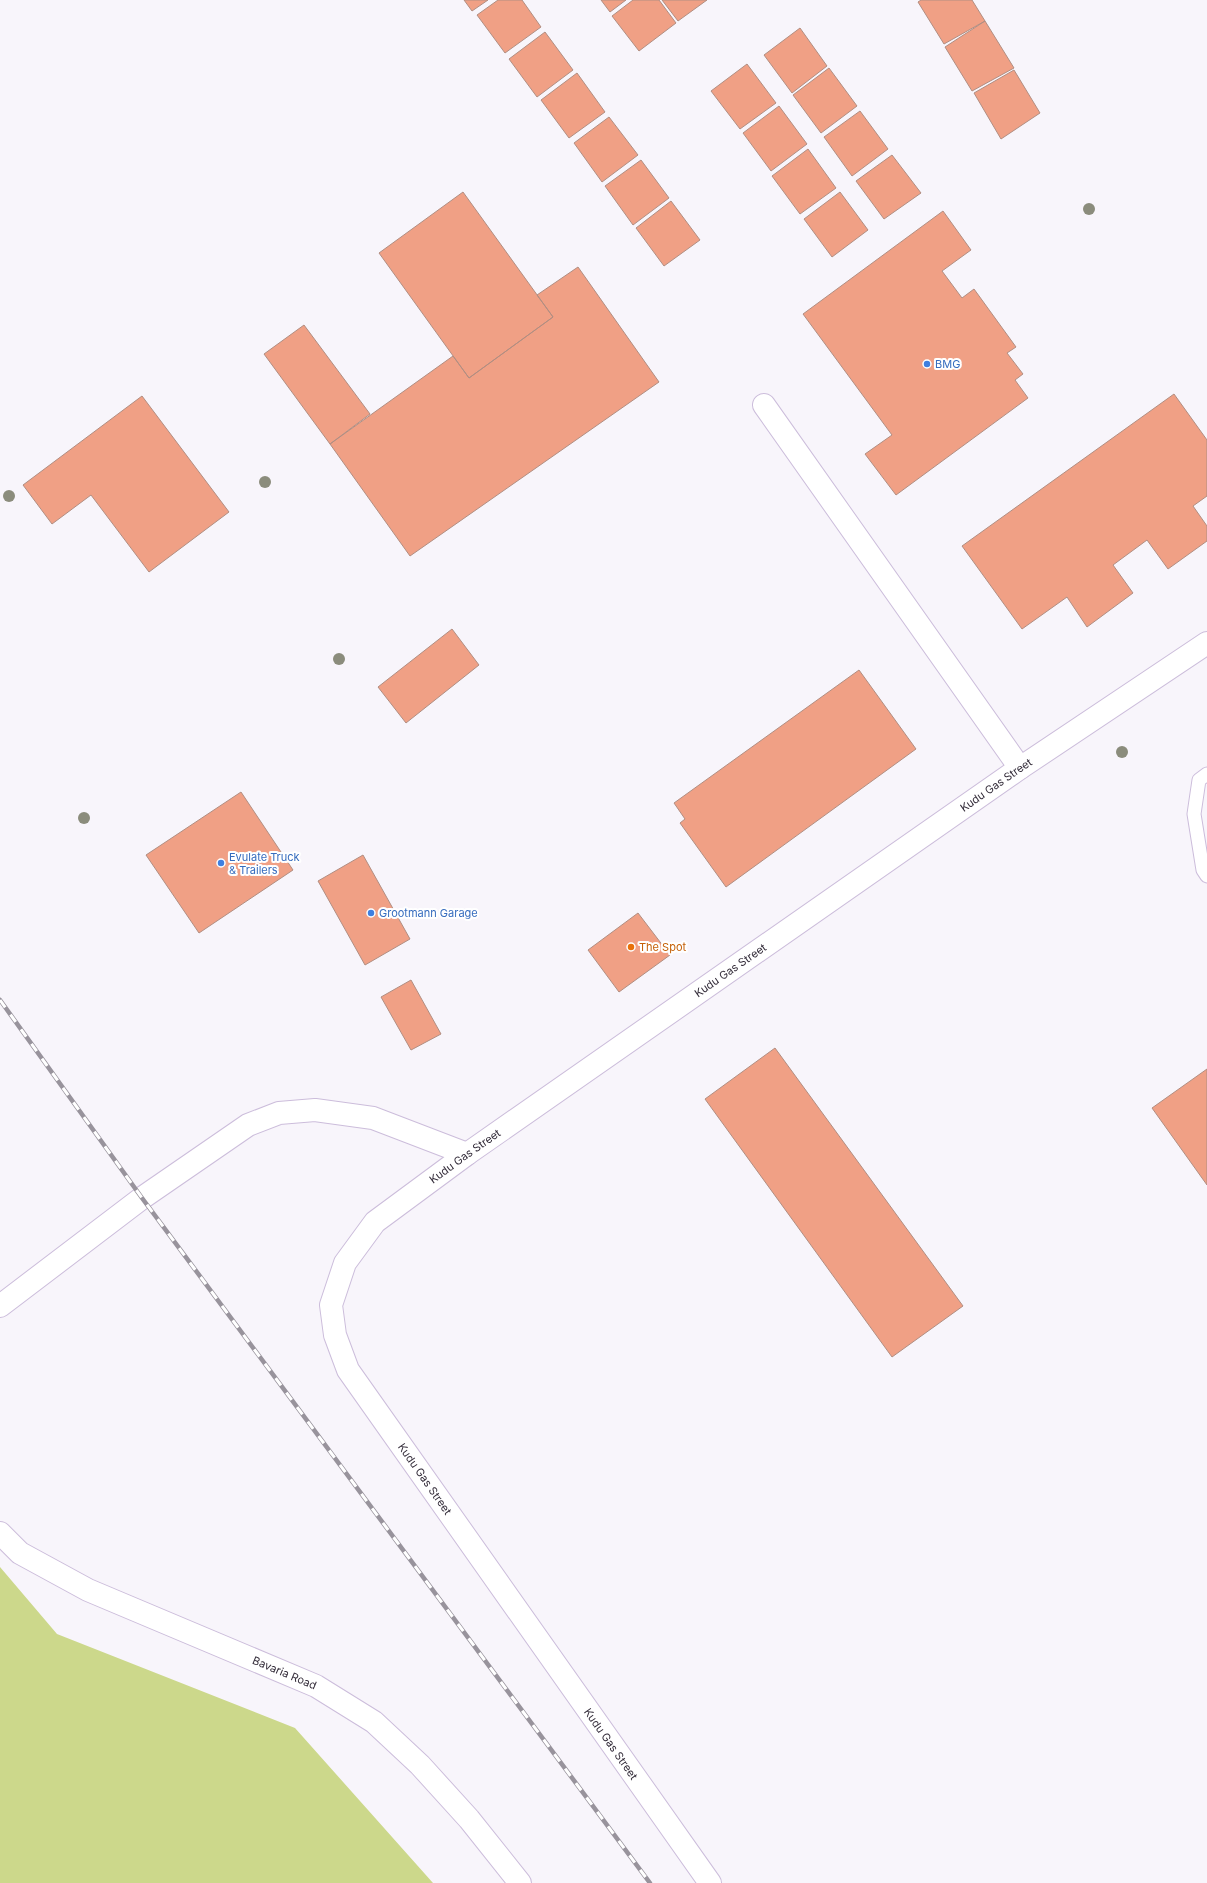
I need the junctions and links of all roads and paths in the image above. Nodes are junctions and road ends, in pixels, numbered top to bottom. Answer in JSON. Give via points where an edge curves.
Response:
{"nodes":[{"id":1,"x":764,"y":405,"type":"dead end"},
{"id":2,"x":1207,"y":643,"type":"edge"},
{"id":3,"x":1020,"y":768,"type":"junction"},
{"id":4,"x":1207,"y":774,"type":"edge"},
{"id":5,"x":1207,"y":876,"type":"edge"},
{"id":6,"x":467,"y":1154,"type":"junction"},
{"id":7,"x":0,"y":1306,"type":"edge"},
{"id":8,"x":0,"y":1532,"type":"edge"},
{"id":9,"x":520,"y":1883,"type":"edge"},
{"id":10,"x":710,"y":1883,"type":"edge"}],
"edges":[{"from":1,"to":3,"type":"street"},
{"from":2,"to":3,"type":"street","name":"Kudu Gas Street"},
{"from":3,"to":6,"type":"street","name":"Kudu Gas Street"},
{"from":4,"to":5,"type":"lane","via":[[1199,780],[1194,814],[1203,870]]},
{"from":6,"to":7,"type":"street","via":[[373,1118],[315,1110],[279,1113],[248,1125],[142,1198]]},
{"from":6,"to":10,"type":"street","name":"Kudu Gas Street","via":[[375,1222],[345,1263],[331,1305],[335,1335],[348,1370]]},
{"from":8,"to":9,"type":"street","name":"Bavaria Road","via":[[20,1553],[88,1590],[316,1686],[374,1722],[420,1765],[469,1819]]}]}
